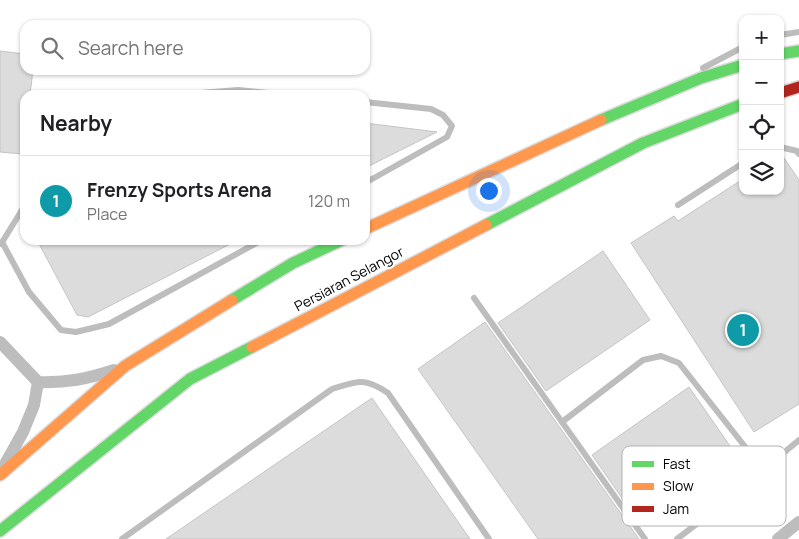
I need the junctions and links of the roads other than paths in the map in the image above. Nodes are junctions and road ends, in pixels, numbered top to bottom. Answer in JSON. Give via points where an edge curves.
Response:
{"nodes":[{"id":1,"x":799,"y":32,"type":"edge"},
{"id":2,"x":784,"y":34,"type":"edge"},
{"id":3,"x":739,"y":50,"type":"edge"},
{"id":4,"x":799,"y":52,"type":"edge"},
{"id":5,"x":784,"y":54,"type":"edge"},
{"id":6,"x":739,"y":66,"type":"edge"},
{"id":7,"x":700,"y":70,"type":"dead end"},
{"id":8,"x":692,"y":74,"type":"dead end"},
{"id":9,"x":799,"y":87,"type":"edge"},
{"id":10,"x":784,"y":92,"type":"edge"},
{"id":11,"x":799,"y":97,"type":"edge"},
{"id":12,"x":784,"y":99,"type":"edge"},
{"id":13,"x":370,"y":103,"type":"edge"},
{"id":14,"x":739,"y":105,"type":"edge"},
{"id":15,"x":615,"y":114,"type":"junction"},
{"id":16,"x":784,"y":148,"type":"edge"},
{"id":17,"x":799,"y":154,"type":"edge"},
{"id":18,"x":739,"y":166,"type":"edge"},
{"id":19,"x":370,"y":180,"type":"edge"},
{"id":20,"x":678,"y":205,"type":"dead end"},
{"id":21,"x":20,"y":213,"type":"edge"},
{"id":22,"x":370,"y":228,"type":"edge"},
{"id":23,"x":1,"y":244,"type":"edge"},
{"id":24,"x":253,"y":245,"type":"edge"},
{"id":25,"x":331,"y":245,"type":"edge"},
{"id":26,"x":474,"y":298,"type":"dead end"},
{"id":27,"x":0,"y":342,"type":"edge"},
{"id":28,"x":125,"y":366,"type":"junction"},
{"id":29,"x":38,"y":382,"type":"junction"},
{"id":30,"x":562,"y":422,"type":"junction"},
{"id":31,"x":799,"y":440,"type":"edge"},
{"id":32,"x":744,"y":446,"type":"edge"},
{"id":33,"x":786,"y":452,"type":"edge"},
{"id":34,"x":0,"y":474,"type":"edge"},
{"id":35,"x":622,"y":508,"type":"edge"},
{"id":36,"x":799,"y":522,"type":"edge"},
{"id":37,"x":635,"y":526,"type":"edge"},
{"id":38,"x":694,"y":526,"type":"edge"},
{"id":39,"x":0,"y":531,"type":"edge"},
{"id":40,"x":122,"y":539,"type":"edge"},
{"id":41,"x":489,"y":539,"type":"edge"},
{"id":42,"x":644,"y":539,"type":"edge"},
{"id":43,"x":677,"y":539,"type":"edge"},
{"id":44,"x":778,"y":539,"type":"edge"}],
"edges":[{"from":1,"to":2,"type":"lane"},
{"from":3,"to":7,"type":"lane"},
{"from":4,"to":5,"type":"main road"},
{"from":6,"to":15,"type":"main road","via":[[701,78]]},
{"from":8,"to":15,"type":"lane"},
{"from":9,"to":10,"type":"main road"},
{"from":11,"to":12,"type":"street"},
{"from":13,"to":19,"type":"lane","via":[[431,109],[443,115],[452,126],[447,138]]},
{"from":14,"to":39,"type":"main road","name":"Persiaran Selangor","via":[[642,143],[190,378]]},
{"from":15,"to":22,"type":"main road"},
{"from":16,"to":17,"type":"lane"},
{"from":18,"to":20,"type":"lane"},
{"from":21,"to":23,"type":"lane"},
{"from":23,"to":24,"type":"lane","via":[[29,292],[61,330],[76,332],[109,324]]},
{"from":25,"to":28,"type":"main road","via":[[293,263]]},
{"from":26,"to":30,"type":"lane"},
{"from":27,"to":29,"type":"street"},
{"from":28,"to":29,"type":"street","via":[[90,378]]},
{"from":28,"to":34,"type":"main road"},
{"from":29,"to":34,"type":"street","via":[[34,405],[23,432]]},
{"from":30,"to":32,"type":"lane","via":[[642,360],[661,356],[679,364]]},
{"from":30,"to":35,"type":"lane"},
{"from":31,"to":33,"type":"lane"},
{"from":36,"to":44,"type":"street"},
{"from":37,"to":42,"type":"lane"},
{"from":38,"to":43,"type":"lane"},
{"from":40,"to":41,"type":"lane","via":[[332,389],[365,381],[388,393]]}]}
